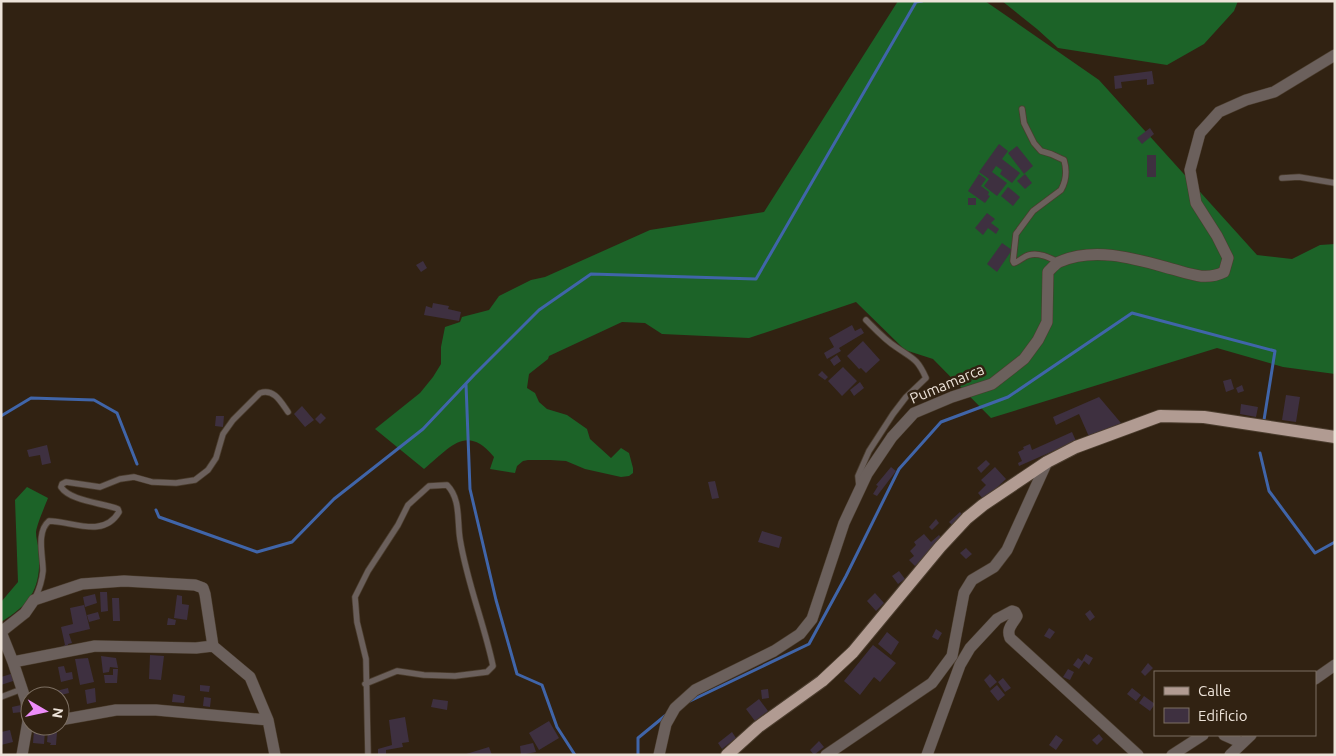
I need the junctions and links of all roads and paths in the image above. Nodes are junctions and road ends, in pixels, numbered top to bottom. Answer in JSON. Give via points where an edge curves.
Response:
{"nodes":[{"id":1,"x":1335,"y":55,"type":"edge"},
{"id":2,"x":1022,"y":109,"type":"dead end"},
{"id":3,"x":1282,"y":178,"type":"dead end"},
{"id":4,"x":1335,"y":183,"type":"edge"},
{"id":5,"x":1058,"y":262,"type":"junction"},
{"id":6,"x":866,"y":320,"type":"dead end"},
{"id":7,"x":288,"y":412,"type":"dead end"},
{"id":8,"x":1335,"y":437,"type":"edge"},
{"id":9,"x":1046,"y":462,"type":"junction"},
{"id":10,"x":859,"y":491,"type":"junction"},
{"id":11,"x":34,"y":600,"type":"junction"},
{"id":12,"x":1,"y":632,"type":"edge"},
{"id":13,"x":213,"y":646,"type":"junction"},
{"id":14,"x":952,"y":656,"type":"junction"},
{"id":15,"x":14,"y":662,"type":"junction"},
{"id":16,"x":960,"y":665,"type":"junction"},
{"id":17,"x":1335,"y":666,"type":"edge"},
{"id":18,"x":1316,"y":678,"type":"edge"},
{"id":19,"x":365,"y":684,"type":"junction"},
{"id":20,"x":21,"y":686,"type":"edge"},
{"id":21,"x":20,"y":690,"type":"edge"},
{"id":22,"x":1,"y":697,"type":"edge"},
{"id":23,"x":70,"y":718,"type":"edge"},
{"id":24,"x":268,"y":720,"type":"junction"},
{"id":25,"x":26,"y":736,"type":"edge"},
{"id":26,"x":1201,"y":736,"type":"edge"},
{"id":27,"x":1226,"y":736,"type":"edge"},
{"id":28,"x":1249,"y":736,"type":"edge"},
{"id":29,"x":1242,"y":743,"type":"junction"},
{"id":30,"x":22,"y":755,"type":"edge"},
{"id":31,"x":275,"y":755,"type":"edge"},
{"id":32,"x":368,"y":755,"type":"edge"},
{"id":33,"x":659,"y":755,"type":"edge"},
{"id":34,"x":727,"y":755,"type":"edge"},
{"id":35,"x":826,"y":755,"type":"edge"},
{"id":36,"x":926,"y":755,"type":"edge"},
{"id":37,"x":1138,"y":755,"type":"edge"},
{"id":38,"x":1172,"y":755,"type":"edge"},
{"id":39,"x":1230,"y":755,"type":"edge"}],
"edges":[{"from":1,"to":5,"type":"street","via":[[1274,92],[1219,112],[1200,133],[1190,170],[1196,203],[1228,258],[1224,272],[1200,277],[1133,258],[1092,254]]},
{"from":2,"to":5,"type":"lane","via":[[1024,123],[1034,143],[1041,152],[1064,160],[1066,168],[1061,190],[1032,211],[1016,234],[1013,260],[1018,262],[1030,254]]},
{"from":3,"to":4,"type":"lane"},
{"from":5,"to":10,"type":"street","name":"Pumamarca","via":[[1048,272],[1047,322],[1024,359],[992,384],[914,413],[892,437]]},
{"from":6,"to":10,"type":"lane","via":[[897,348],[910,355],[921,366],[926,378],[906,397],[869,451],[858,476]]},
{"from":7,"to":11,"type":"lane","via":[[272,392],[260,393],[222,434],[216,458],[195,480],[152,482],[134,477],[100,487],[62,484],[60,487],[64,491],[114,507],[119,512],[101,527],[56,520],[49,520],[44,525],[41,538],[42,581]]},
{"from":8,"to":9,"type":"main road","via":[[1204,417],[1160,416],[1076,447]]},
{"from":9,"to":14,"type":"street","via":[[1007,550],[994,567],[972,580],[964,594]]},
{"from":9,"to":34,"type":"main road","via":[[967,518],[853,652],[822,681],[758,727]]},
{"from":10,"to":33,"type":"street","name":"Pumamarca","via":[[844,523],[812,620],[800,634],[774,651],[695,690],[675,708],[666,724]]},
{"from":11,"to":12,"type":"street","via":[[25,613]]},
{"from":11,"to":13,"type":"street","via":[[82,584],[124,581],[195,585],[203,588],[206,594]]},
{"from":12,"to":15,"type":"street"},
{"from":13,"to":15,"type":"street","via":[[95,646]]},
{"from":13,"to":24,"type":"street","via":[[250,677]]},
{"from":14,"to":16,"type":"street"},
{"from":14,"to":35,"type":"street","via":[[932,683]]},
{"from":15,"to":20,"type":"street"},
{"from":16,"to":36,"type":"street"},
{"from":16,"to":37,"type":"street","via":[[970,648],[998,619],[1015,612],[1017,616],[1009,627],[1010,638]]},
{"from":17,"to":18,"type":"street"},
{"from":19,"to":19,"type":"lane","via":[[366,659],[355,597],[408,505],[429,486],[446,485],[454,492],[465,568],[493,666],[487,672],[455,676],[397,671]]},
{"from":19,"to":32,"type":"lane"},
{"from":21,"to":22,"type":"lane"},
{"from":23,"to":24,"type":"street","via":[[116,710],[156,710]]},
{"from":24,"to":31,"type":"street"},
{"from":25,"to":30,"type":"street"},
{"from":26,"to":38,"type":"street"},
{"from":27,"to":29,"type":"street"},
{"from":28,"to":29,"type":"street"},
{"from":29,"to":39,"type":"street"}]}
